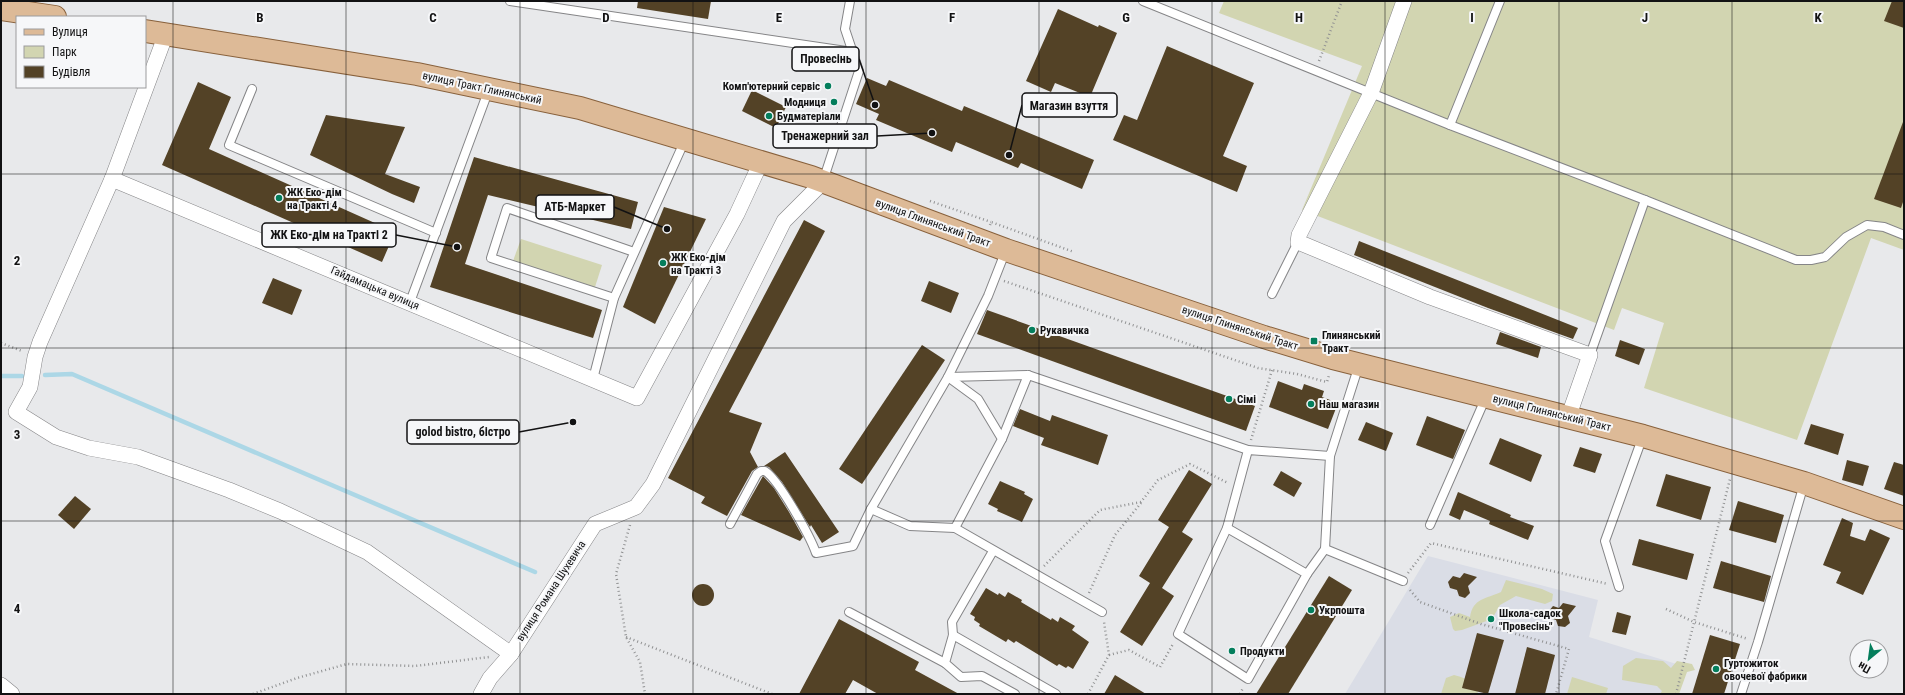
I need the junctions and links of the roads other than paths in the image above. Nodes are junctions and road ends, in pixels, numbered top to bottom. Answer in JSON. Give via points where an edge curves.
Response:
{"nodes":[{"id":1,"x":510,"y":1,"type":"edge"},
{"id":2,"x":850,"y":1,"type":"edge"},
{"id":3,"x":1143,"y":1,"type":"edge"},
{"id":4,"x":1404,"y":1,"type":"edge"},
{"id":5,"x":1500,"y":1,"type":"edge"},
{"id":6,"x":1,"y":9,"type":"edge"},
{"id":7,"x":48,"y":16,"type":"edge"},
{"id":8,"x":155,"y":32,"type":"edge"},
{"id":9,"x":853,"y":52,"type":"junction"},
{"id":10,"x":146,"y":63,"type":"edge"},
{"id":11,"x":139,"y":88,"type":"edge"},
{"id":12,"x":252,"y":89,"type":"dead end"},
{"id":13,"x":489,"y":89,"type":"junction"},
{"id":14,"x":1371,"y":93,"type":"junction"},
{"id":15,"x":1450,"y":125,"type":"junction"},
{"id":16,"x":685,"y":140,"type":"junction"},
{"id":17,"x":761,"y":162,"type":"junction"},
{"id":18,"x":112,"y":179,"type":"junction"},
{"id":19,"x":817,"y":180,"type":"junction"},
{"id":20,"x":1646,"y":200,"type":"junction"},
{"id":21,"x":436,"y":233,"type":"junction"},
{"id":22,"x":1904,"y":235,"type":"edge"},
{"id":23,"x":1298,"y":242,"type":"junction"},
{"id":24,"x":1006,"y":250,"type":"junction"},
{"id":25,"x":634,"y":252,"type":"junction"},
{"id":26,"x":1272,"y":294,"type":"dead end"},
{"id":27,"x":614,"y":298,"type":"junction"},
{"id":28,"x":410,"y":302,"type":"junction"},
{"id":29,"x":1590,"y":355,"type":"junction"},
{"id":30,"x":1359,"y":364,"type":"junction"},
{"id":31,"x":1028,"y":375,"type":"junction"},
{"id":32,"x":948,"y":378,"type":"junction"},
{"id":33,"x":593,"y":380,"type":"junction"},
{"id":34,"x":1486,"y":396,"type":"junction"},
{"id":35,"x":1568,"y":418,"type":"junction"},
{"id":36,"x":1643,"y":436,"type":"junction"},
{"id":37,"x":1002,"y":439,"type":"junction"},
{"id":38,"x":1248,"y":450,"type":"junction"},
{"id":39,"x":1330,"y":456,"type":"junction"},
{"id":40,"x":1804,"y":483,"type":"junction"},
{"id":41,"x":871,"y":509,"type":"junction"},
{"id":42,"x":1904,"y":518,"type":"edge"},
{"id":43,"x":730,"y":524,"type":"dead end"},
{"id":44,"x":1430,"y":525,"type":"dead end"},
{"id":45,"x":955,"y":528,"type":"junction"},
{"id":46,"x":1227,"y":528,"type":"junction"},
{"id":47,"x":1325,"y":549,"type":"junction"},
{"id":48,"x":993,"y":550,"type":"junction"},
{"id":49,"x":1307,"y":574,"type":"junction"},
{"id":50,"x":1402,"y":581,"type":"road end"},
{"id":51,"x":1618,"y":587,"type":"road end"},
{"id":52,"x":849,"y":612,"type":"dead end"},
{"id":53,"x":1102,"y":612,"type":"road end"},
{"id":54,"x":953,"y":635,"type":"junction"},
{"id":55,"x":511,"y":654,"type":"junction"},
{"id":56,"x":945,"y":664,"type":"junction"},
{"id":57,"x":1,"y":686,"type":"edge"},
{"id":58,"x":12,"y":694,"type":"edge"},
{"id":59,"x":481,"y":694,"type":"edge"},
{"id":60,"x":1015,"y":694,"type":"edge"},
{"id":61,"x":1056,"y":694,"type":"edge"},
{"id":62,"x":1741,"y":694,"type":"edge"}],
"edges":[{"from":1,"to":9,"type":"lane"},
{"from":2,"to":9,"type":"lane","via":[[845,29]]},
{"from":3,"to":14,"type":"lane"},
{"from":4,"to":14,"type":"street"},
{"from":5,"to":15,"type":"lane"},
{"from":6,"to":7,"type":"main road"},
{"from":8,"to":10,"type":"street"},
{"from":8,"to":13,"type":"main road","name":"вулиця Тракт Глинянський"},
{"from":9,"to":19,"type":"lane","via":[[859,71]]},
{"from":11,"to":18,"type":"street"},
{"from":12,"to":21,"type":"lane","via":[[229,145]]},
{"from":13,"to":16,"type":"main road","name":"вулиця Тракт Глинянський","via":[[580,108]]},
{"from":13,"to":21,"type":"lane"},
{"from":14,"to":15,"type":"lane"},
{"from":14,"to":23,"type":"street","via":[[1299,235]]},
{"from":15,"to":20,"type":"lane"},
{"from":16,"to":17,"type":"main road","name":"вулиця Тракт Глинянський"},
{"from":16,"to":25,"type":"lane"},
{"from":17,"to":19,"type":"main road","name":"вулиця Тракт Глинянський"},
{"from":17,"to":33,"type":"street","name":"Гайдамацька вулиця","via":[[737,214],[637,398]]},
{"from":18,"to":28,"type":"street","name":"Гайдамацька вулиця"},
{"from":18,"to":55,"type":"street","via":[[40,342],[30,387],[16,412],[56,437],[88,448],[138,456],[280,510],[367,552]]},
{"from":19,"to":24,"type":"main road","name":"вулиця Глинянський Тракт"},
{"from":19,"to":55,"type":"street","name":"вулиця Романа Шухевича","via":[[784,221],[653,484],[636,507],[595,524]]},
{"from":20,"to":22,"type":"lane","via":[[1796,260],[1825,257],[1846,237],[1868,225],[1884,227]]},
{"from":20,"to":29,"type":"lane"},
{"from":21,"to":28,"type":"lane"},
{"from":23,"to":26,"type":"lane"},
{"from":23,"to":29,"type":"street","via":[[1430,297]]},
{"from":24,"to":30,"type":"main road","name":"вулиця Глинянський Тракт","via":[[1264,337]]},
{"from":24,"to":32,"type":"lane","via":[[988,296]]},
{"from":25,"to":27,"type":"lane"},
{"from":25,"to":27,"type":"lane","via":[[507,208],[491,258]]},
{"from":27,"to":33,"type":"lane"},
{"from":28,"to":33,"type":"street","name":"Гайдамацька вулиця"},
{"from":29,"to":35,"type":"street"},
{"from":30,"to":34,"type":"main road","name":"вулиця Глинянський Тракт"},
{"from":30,"to":39,"type":"lane"},
{"from":31,"to":32,"type":"lane"},
{"from":31,"to":37,"type":"lane"},
{"from":31,"to":38,"type":"lane"},
{"from":32,"to":37,"type":"lane","via":[[978,399]]},
{"from":32,"to":41,"type":"lane"},
{"from":34,"to":35,"type":"main road","name":"вулиця Глинянський Тракт"},
{"from":34,"to":44,"type":"lane"},
{"from":35,"to":36,"type":"main road","name":"вулиця Глинянський Тракт"},
{"from":36,"to":40,"type":"main road","name":"вулиця Глинянський Тракт"},
{"from":36,"to":51,"type":"lane","via":[[1605,541]]},
{"from":37,"to":45,"type":"lane"},
{"from":38,"to":39,"type":"lane"},
{"from":38,"to":46,"type":"lane"},
{"from":39,"to":47,"type":"lane"},
{"from":40,"to":42,"type":"main road","name":"вулиця Глинянський Тракт"},
{"from":40,"to":62,"type":"lane"},
{"from":41,"to":43,"type":"lane","via":[[853,546],[816,553],[812,541],[780,488],[769,473],[761,471]]},
{"from":41,"to":45,"type":"lane","via":[[910,526]]},
{"from":45,"to":48,"type":"lane"},
{"from":46,"to":49,"type":"lane"},
{"from":46,"to":49,"type":"lane","via":[[1178,634],[1248,679]]},
{"from":47,"to":49,"type":"lane"},
{"from":47,"to":50,"type":"lane"},
{"from":48,"to":53,"type":"lane"},
{"from":48,"to":54,"type":"lane","via":[[952,622]]},
{"from":52,"to":56,"type":"lane"},
{"from":54,"to":56,"type":"lane"},
{"from":54,"to":61,"type":"lane"},
{"from":55,"to":59,"type":"street","name":"вулиця Романа Шухевича","via":[[490,678]]},
{"from":56,"to":60,"type":"lane","via":[[961,677],[982,676]]},
{"from":57,"to":58,"type":"street"}]}
